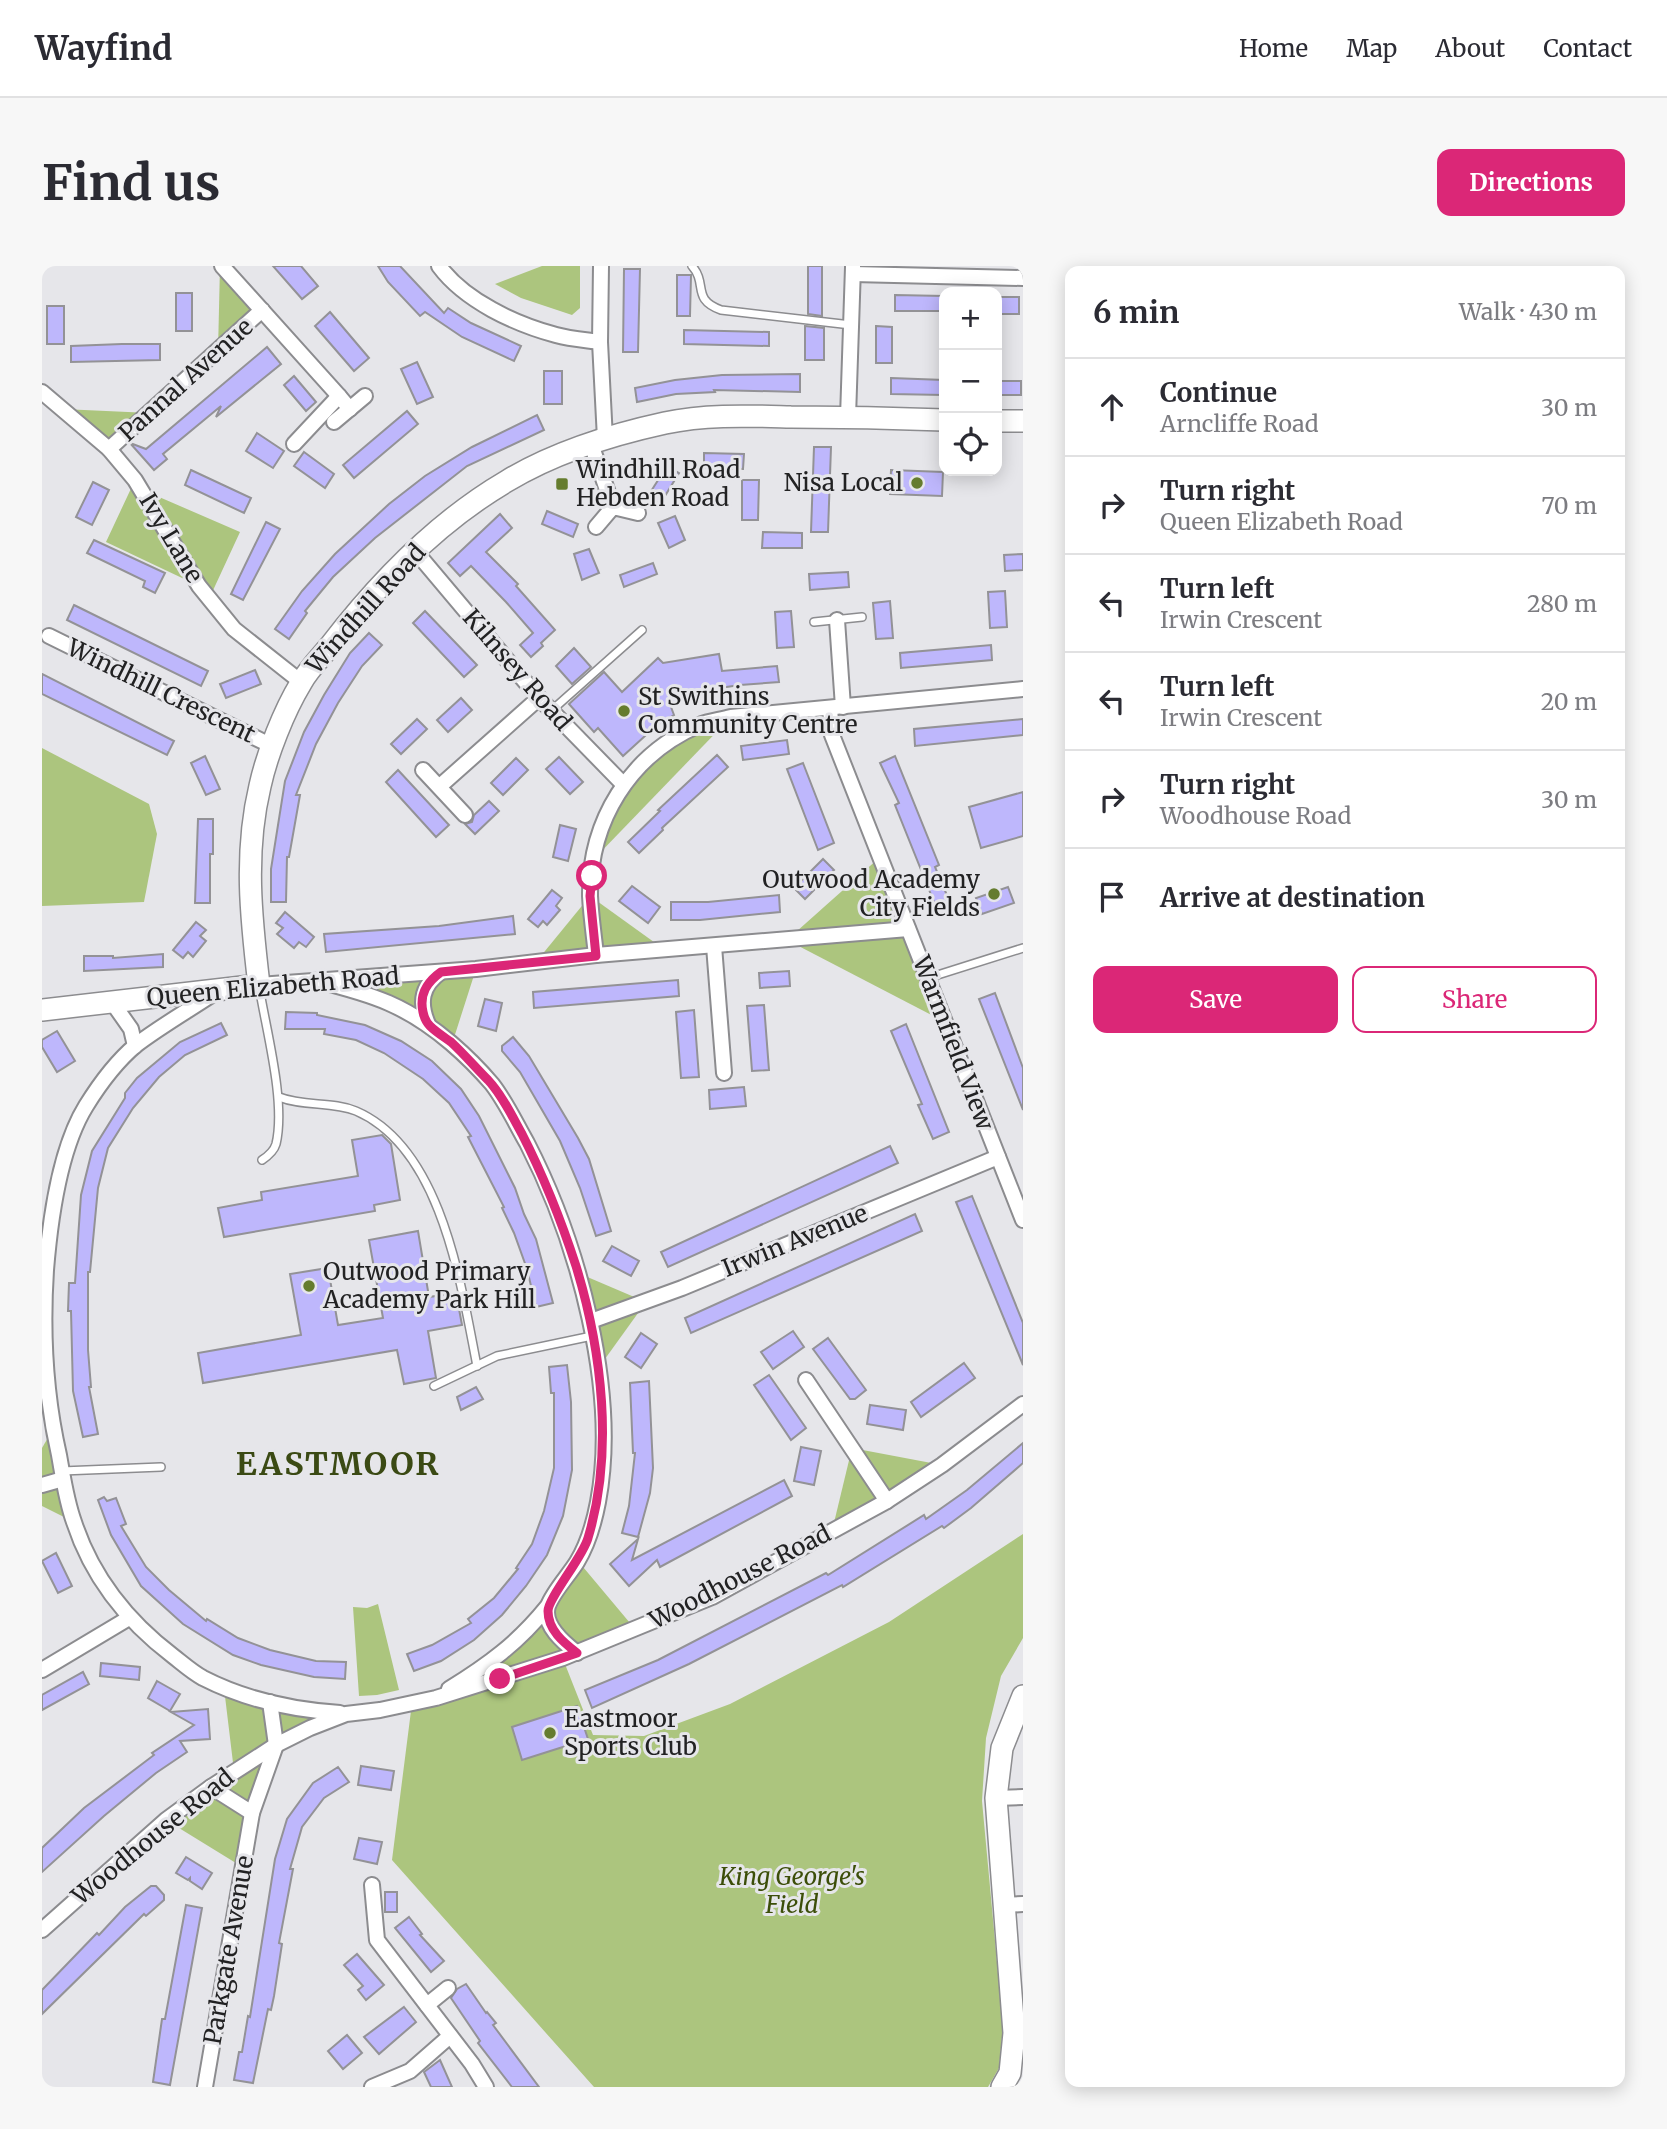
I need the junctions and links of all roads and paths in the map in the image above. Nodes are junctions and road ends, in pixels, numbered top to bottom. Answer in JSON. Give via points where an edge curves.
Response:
{"nodes":[{"id":1,"x":222,"y":266,"type":"edge"},
{"id":2,"x":439,"y":266,"type":"edge"},
{"id":3,"x":601,"y":266,"type":"edge"},
{"id":4,"x":692,"y":266,"type":"edge"},
{"id":5,"x":853,"y":270,"type":"edge"},
{"id":6,"x":1023,"y":278,"type":"edge"},
{"id":7,"x":262,"y":310,"type":"junction"},
{"id":8,"x":852,"y":325,"type":"junction"},
{"id":9,"x":600,"y":342,"type":"junction"},
{"id":10,"x":42,"y":393,"type":"edge"},
{"id":11,"x":339,"y":396,"type":"junction"},
{"id":12,"x":365,"y":397,"type":"dead end"},
{"id":13,"x":350,"y":409,"type":"junction"},
{"id":14,"x":848,"y":418,"type":"junction"},
{"id":15,"x":939,"y":420,"type":"edge"},
{"id":16,"x":1002,"y":421,"type":"edge"},
{"id":17,"x":1023,"y":421,"type":"edge"},
{"id":18,"x":334,"y":422,"type":"dead end"},
{"id":19,"x":598,"y":441,"type":"junction"},
{"id":20,"x":294,"y":444,"type":"dead end"},
{"id":21,"x":109,"y":449,"type":"junction"},
{"id":22,"x":613,"y":507,"type":"junction"},
{"id":23,"x":638,"y":513,"type":"dead end"},
{"id":24,"x":596,"y":527,"type":"dead end"},
{"id":25,"x":416,"y":552,"type":"junction"},
{"id":26,"x":862,"y":617,"type":"dead end"},
{"id":27,"x":837,"y":620,"type":"junction"},
{"id":28,"x":814,"y":622,"type":"dead end"},
{"id":29,"x":642,"y":631,"type":"dead end"},
{"id":30,"x":49,"y":636,"type":"dead end"},
{"id":31,"x":301,"y":682,"type":"junction"},
{"id":32,"x":1023,"y":689,"type":"edge"},
{"id":33,"x":539,"y":698,"type":"junction"},
{"id":34,"x":836,"y":708,"type":"junction"},
{"id":35,"x":551,"y":711,"type":"junction"},
{"id":36,"x":272,"y":746,"type":"junction"},
{"id":37,"x":423,"y":769,"type":"dead end"},
{"id":38,"x":623,"y":784,"type":"junction"},
{"id":39,"x":440,"y":786,"type":"junction"},
{"id":40,"x":465,"y":815,"type":"dead end"},
{"id":41,"x":908,"y":929,"type":"junction"},
{"id":42,"x":714,"y":946,"type":"junction"},
{"id":43,"x":1023,"y":948,"type":"edge"},
{"id":44,"x":596,"y":956,"type":"junction"},
{"id":45,"x":441,"y":972,"type":"junction"},
{"id":46,"x":928,"y":978,"type":"junction"},
{"id":47,"x":318,"y":981,"type":"junction"},
{"id":48,"x":259,"y":985,"type":"junction"},
{"id":49,"x":217,"y":992,"type":"junction"},
{"id":50,"x":112,"y":1002,"type":"junction"},
{"id":51,"x":42,"y":1010,"type":"edge"},
{"id":52,"x":428,"y":1024,"type":"junction"},
{"id":53,"x":135,"y":1046,"type":"junction"},
{"id":54,"x":724,"y":1073,"type":"dead end"},
{"id":55,"x":279,"y":1097,"type":"junction"},
{"id":56,"x":998,"y":1157,"type":"junction"},
{"id":57,"x":262,"y":1160,"type":"dead end"},
{"id":58,"x":1023,"y":1220,"type":"edge"},
{"id":59,"x":592,"y":1329,"type":"junction"},
{"id":60,"x":477,"y":1366,"type":"junction"},
{"id":61,"x":806,"y":1380,"type":"dead end"},
{"id":62,"x":434,"y":1386,"type":"dead end"},
{"id":63,"x":1023,"y":1404,"type":"edge"},
{"id":64,"x":161,"y":1467,"type":"dead end"},
{"id":65,"x":62,"y":1475,"type":"junction"},
{"id":66,"x":42,"y":1485,"type":"edge"},
{"id":67,"x":887,"y":1501,"type":"junction"},
{"id":68,"x":547,"y":1607,"type":"junction"},
{"id":69,"x":129,"y":1618,"type":"junction"},
{"id":70,"x":577,"y":1653,"type":"junction"},
{"id":71,"x":42,"y":1671,"type":"edge"},
{"id":72,"x":1023,"y":1696,"type":"edge"},
{"id":73,"x":436,"y":1698,"type":"junction"},
{"id":74,"x":270,"y":1702,"type":"junction"},
{"id":75,"x":346,"y":1714,"type":"junction"},
{"id":76,"x":276,"y":1745,"type":"junction"},
{"id":77,"x":211,"y":1787,"type":"junction"},
{"id":78,"x":1023,"y":1797,"type":"edge"},
{"id":79,"x":996,"y":1798,"type":"junction"},
{"id":80,"x":252,"y":1813,"type":"junction"},
{"id":81,"x":372,"y":1885,"type":"dead end"},
{"id":82,"x":1013,"y":1904,"type":"edge"},
{"id":83,"x":42,"y":1930,"type":"edge"},
{"id":84,"x":448,"y":1988,"type":"dead end"},
{"id":85,"x":427,"y":2005,"type":"junction"},
{"id":86,"x":450,"y":2036,"type":"junction"},
{"id":87,"x":205,"y":2087,"type":"edge"},
{"id":88,"x":372,"y":2087,"type":"edge"},
{"id":89,"x":486,"y":2087,"type":"edge"},
{"id":90,"x":1002,"y":2087,"type":"edge"}],
"edges":[{"from":1,"to":7,"type":"street"},
{"from":2,"to":9,"type":"street","via":[[482,303],[517,321],[557,335]]},
{"from":3,"to":9,"type":"street"},
{"from":4,"to":8,"type":"lane","via":[[699,275],[700,294],[721,310]]},
{"from":5,"to":6,"type":"street"},
{"from":5,"to":8,"type":"street"},
{"from":7,"to":11,"type":"street"},
{"from":7,"to":21,"type":"street","name":"Pannal Avenue"},
{"from":8,"to":14,"type":"street"},
{"from":9,"to":19,"type":"street"},
{"from":10,"to":21,"type":"street","name":"Ivy Lane"},
{"from":11,"to":13,"type":"street"},
{"from":11,"to":20,"type":"street"},
{"from":12,"to":13,"type":"street"},
{"from":13,"to":18,"type":"street"},
{"from":14,"to":15,"type":"street","name":"Windhill Road"},
{"from":14,"to":19,"type":"street","name":"Windhill Road","via":[[718,415]]},
{"from":16,"to":17,"type":"street"},
{"from":19,"to":22,"type":"street"},
{"from":19,"to":25,"type":"street","name":"Windhill Road","via":[[508,480],[439,528]]},
{"from":21,"to":31,"type":"street","name":"Ivy Lane","via":[[142,490],[209,599],[234,629]]},
{"from":22,"to":23,"type":"street"},
{"from":22,"to":24,"type":"street"},
{"from":25,"to":31,"type":"street","name":"Windhill Road","via":[[355,614]]},
{"from":25,"to":33,"type":"street","name":"Kilnsey Road"},
{"from":26,"to":27,"type":"lane"},
{"from":27,"to":28,"type":"lane"},
{"from":27,"to":34,"type":"street","name":"Warmfield View"},
{"from":29,"to":35,"type":"lane"},
{"from":30,"to":36,"type":"street","name":"Windhill Crescent"},
{"from":31,"to":36,"type":"street","name":"Windhill Road"},
{"from":32,"to":34,"type":"street"},
{"from":33,"to":35,"type":"street","name":"Kilnsey Road"},
{"from":33,"to":39,"type":"street"},
{"from":34,"to":38,"type":"street","via":[[760,713],[701,724],[642,762]]},
{"from":34,"to":41,"type":"street","name":"Warmfield View","via":[[832,735]]},
{"from":35,"to":38,"type":"street","name":"Kilnsey Road"},
{"from":36,"to":48,"type":"street","name":"Windhill Road","via":[[260,786],[249,866]]},
{"from":37,"to":39,"type":"street"},
{"from":38,"to":44,"type":"street","via":[[598,833],[590,896]]},
{"from":39,"to":40,"type":"street"},
{"from":41,"to":42,"type":"street","name":"Queen Elizabeth Road"},
{"from":41,"to":46,"type":"street","name":"Warmfield View"},
{"from":42,"to":44,"type":"street","name":"Queen Elizabeth Road"},
{"from":42,"to":54,"type":"street"},
{"from":43,"to":46,"type":"lane"},
{"from":44,"to":45,"type":"street","name":"Queen Elizabeth Road"},
{"from":45,"to":47,"type":"street","name":"Queen Elizabeth Road"},
{"from":45,"to":52,"type":"street","via":[[423,991]]},
{"from":46,"to":56,"type":"street","name":"Warmfield View"},
{"from":47,"to":48,"type":"street","name":"Queen Elizabeth Road"},
{"from":47,"to":52,"type":"street","via":[[371,994]]},
{"from":48,"to":49,"type":"street","name":"Queen Elizabeth Road"},
{"from":48,"to":55,"type":"lane"},
{"from":49,"to":50,"type":"street","name":"Queen Elizabeth Road"},
{"from":49,"to":53,"type":"street"},
{"from":50,"to":51,"type":"street","name":"Queen Elizabeth Road"},
{"from":50,"to":53,"type":"street","via":[[131,1029]]},
{"from":52,"to":59,"type":"street","via":[[493,1085],[511,1114],[553,1198]]},
{"from":53,"to":65,"type":"street","via":[[85,1107],[70,1137],[54,1217],[43,1308],[49,1398]]},
{"from":55,"to":57,"type":"lane","via":[[276,1146]]},
{"from":55,"to":60,"type":"lane","via":[[355,1110],[380,1124],[414,1162],[448,1235]]},
{"from":56,"to":58,"type":"street","name":"Warmfield View"},
{"from":56,"to":59,"type":"street","name":"Irwin Avenue"},
{"from":59,"to":60,"type":"lane"},
{"from":59,"to":68,"type":"street","via":[[603,1419],[598,1502],[588,1541]]},
{"from":60,"to":62,"type":"lane"},
{"from":61,"to":67,"type":"street"},
{"from":63,"to":67,"type":"street","name":"Woodhouse Road"},
{"from":64,"to":65,"type":"lane"},
{"from":65,"to":66,"type":"street"},
{"from":65,"to":69,"type":"street","via":[[89,1559]]},
{"from":67,"to":70,"type":"street","name":"Woodhouse Road","via":[[712,1597]]},
{"from":68,"to":70,"type":"street","via":[[555,1633]]},
{"from":68,"to":73,"type":"street","via":[[494,1661]]},
{"from":69,"to":71,"type":"street"},
{"from":69,"to":74,"type":"street","via":[[200,1676]]},
{"from":70,"to":73,"type":"street","name":"Woodhouse Road"},
{"from":72,"to":79,"type":"street","via":[[1002,1748]]},
{"from":73,"to":75,"type":"street","name":"Woodhouse Road"},
{"from":74,"to":75,"type":"street"},
{"from":74,"to":76,"type":"street","name":"Parkgate Avenue"},
{"from":75,"to":76,"type":"street","name":"Woodhouse Road"},
{"from":76,"to":77,"type":"street","name":"Woodhouse Road"},
{"from":76,"to":80,"type":"street","name":"Parkgate Avenue"},
{"from":77,"to":80,"type":"street"},
{"from":77,"to":83,"type":"street","name":"Woodhouse Road","via":[[155,1829]]},
{"from":78,"to":79,"type":"street"},
{"from":79,"to":82,"type":"street"},
{"from":80,"to":87,"type":"street","name":"Parkgate Avenue"},
{"from":81,"to":85,"type":"street","via":[[377,1940]]},
{"from":82,"to":90,"type":"street","via":[[1014,2033],[1010,2073]]},
{"from":84,"to":85,"type":"street"},
{"from":85,"to":86,"type":"street"},
{"from":86,"to":88,"type":"street","via":[[411,2071]]},
{"from":86,"to":89,"type":"street"}]}
